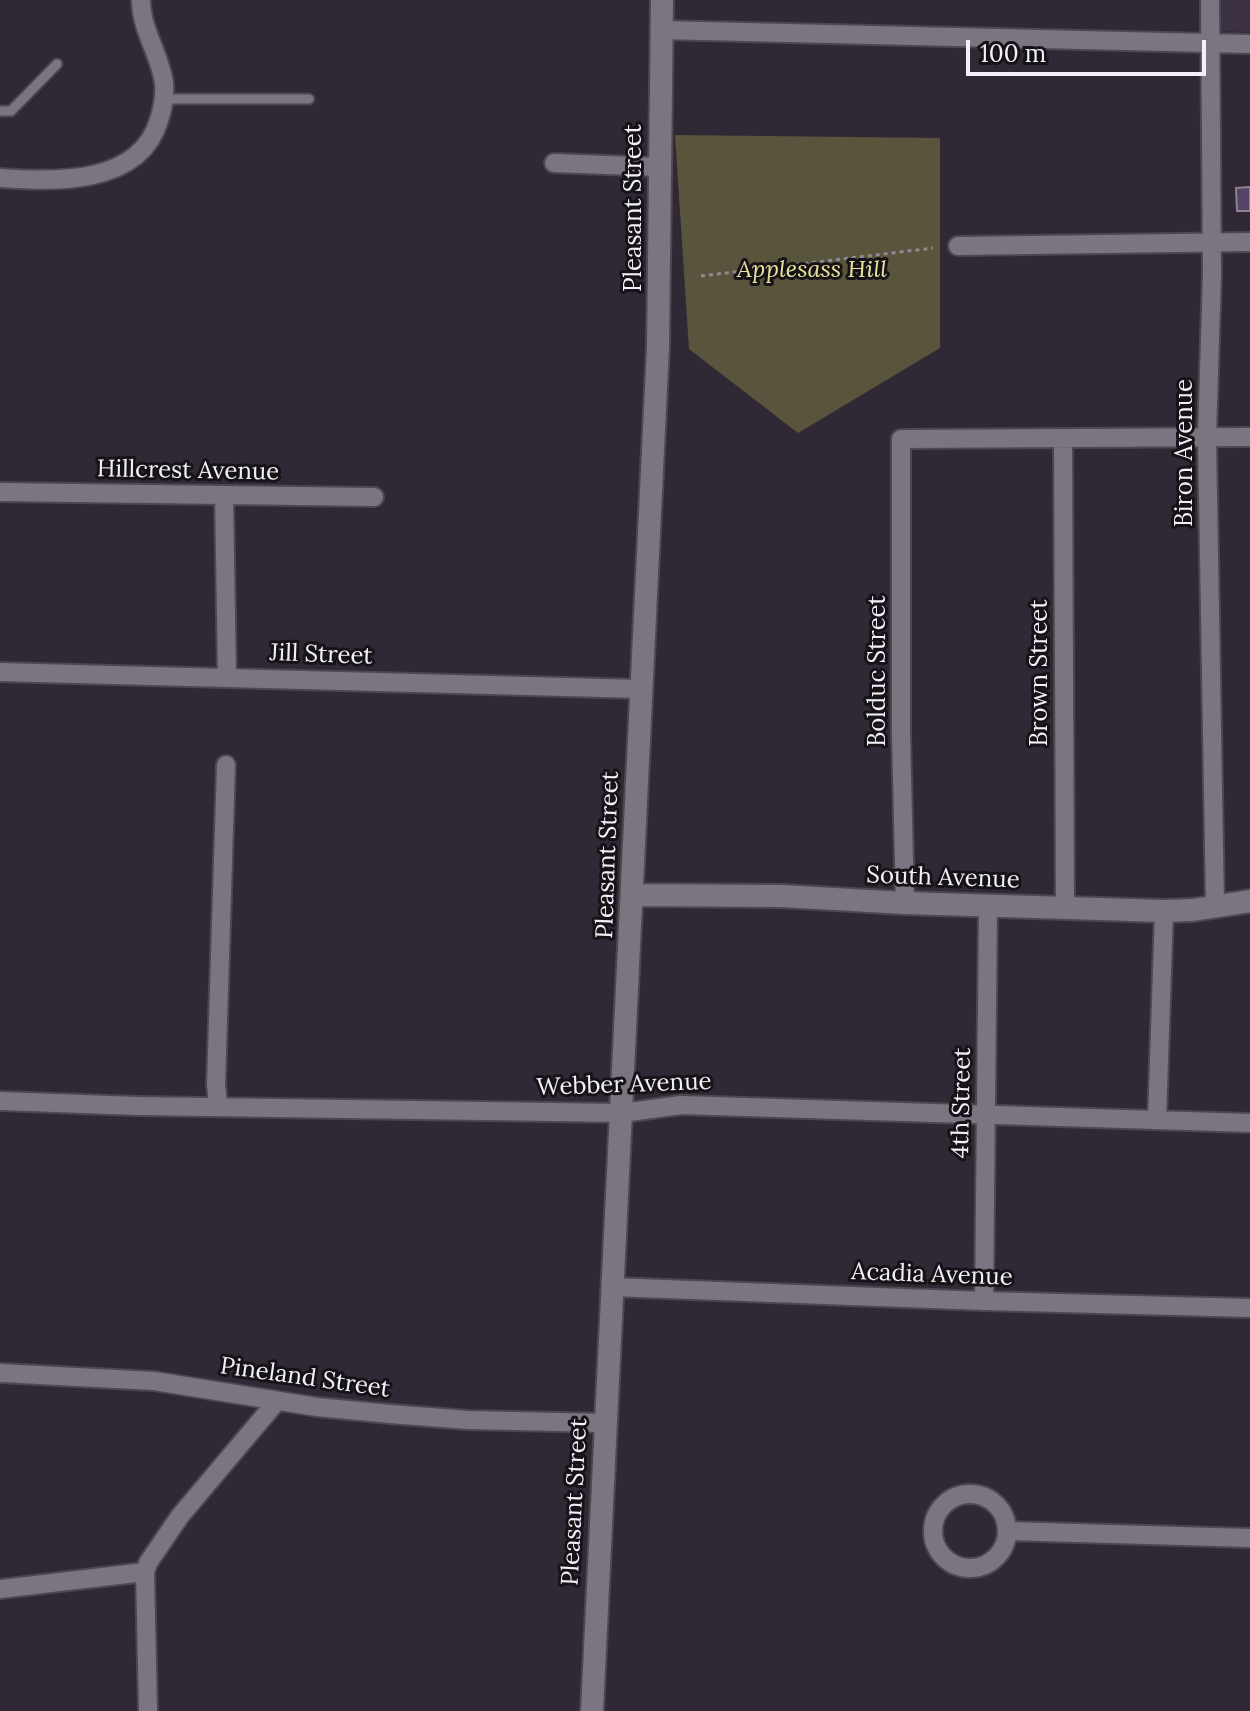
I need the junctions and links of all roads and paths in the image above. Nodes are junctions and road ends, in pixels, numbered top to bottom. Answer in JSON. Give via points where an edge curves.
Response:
{"nodes":[{"id":1,"x":141,"y":0,"type":"edge"},
{"id":2,"x":662,"y":0,"type":"edge"},
{"id":3,"x":1210,"y":0,"type":"edge"},
{"id":4,"x":661,"y":30,"type":"junction"},
{"id":5,"x":1212,"y":44,"type":"junction"},
{"id":6,"x":1250,"y":44,"type":"edge"},
{"id":7,"x":57,"y":64,"type":"dead end"},
{"id":8,"x":164,"y":99,"type":"junction"},
{"id":9,"x":309,"y":99,"type":"dead end"},
{"id":10,"x":0,"y":111,"type":"edge"},
{"id":11,"x":554,"y":163,"type":"dead end"},
{"id":12,"x":660,"y":167,"type":"junction"},
{"id":13,"x":0,"y":178,"type":"edge"},
{"id":14,"x":1212,"y":242,"type":"junction"},
{"id":15,"x":1250,"y":242,"type":"edge"},
{"id":16,"x":958,"y":246,"type":"dead end"},
{"id":17,"x":933,"y":248,"type":"dead end"},
{"id":18,"x":701,"y":276,"type":"dead end"},
{"id":19,"x":1207,"y":437,"type":"junction"},
{"id":20,"x":1250,"y":437,"type":"edge"},
{"id":21,"x":1063,"y":438,"type":"junction"},
{"id":22,"x":0,"y":492,"type":"edge"},
{"id":23,"x":224,"y":495,"type":"junction"},
{"id":24,"x":374,"y":497,"type":"dead end"},
{"id":25,"x":0,"y":672,"type":"edge"},
{"id":26,"x":227,"y":677,"type":"junction"},
{"id":27,"x":641,"y":689,"type":"junction"},
{"id":28,"x":226,"y":765,"type":"dead end"},
{"id":29,"x":633,"y":895,"type":"junction"},
{"id":30,"x":1250,"y":901,"type":"edge"},
{"id":31,"x":905,"y":903,"type":"junction"},
{"id":32,"x":988,"y":906,"type":"junction"},
{"id":33,"x":1215,"y":907,"type":"junction"},
{"id":34,"x":1065,"y":909,"type":"junction"},
{"id":35,"x":1164,"y":911,"type":"junction"},
{"id":36,"x":0,"y":1101,"type":"edge"},
{"id":37,"x":218,"y":1106,"type":"junction"},
{"id":38,"x":622,"y":1113,"type":"junction"},
{"id":39,"x":986,"y":1115,"type":"junction"},
{"id":40,"x":1157,"y":1120,"type":"junction"},
{"id":41,"x":1250,"y":1123,"type":"edge"},
{"id":42,"x":612,"y":1287,"type":"junction"},
{"id":43,"x":984,"y":1301,"type":"junction"},
{"id":44,"x":1250,"y":1308,"type":"edge"},
{"id":45,"x":0,"y":1373,"type":"edge"},
{"id":46,"x":277,"y":1401,"type":"junction"},
{"id":47,"x":605,"y":1423,"type":"junction"},
{"id":48,"x":1008,"y":1531,"type":"junction"},
{"id":49,"x":1250,"y":1538,"type":"edge"},
{"id":50,"x":145,"y":1572,"type":"junction"},
{"id":51,"x":0,"y":1589,"type":"edge"},
{"id":52,"x":148,"y":1711,"type":"edge"},
{"id":53,"x":592,"y":1711,"type":"edge"}],
"edges":[{"from":1,"to":8,"type":"street"},
{"from":2,"to":4,"type":"street","name":"Pleasant Street"},
{"from":3,"to":5,"type":"street","name":"Biron Avenue"},
{"from":4,"to":5,"type":"street"},
{"from":4,"to":12,"type":"street","name":"Pleasant Street"},
{"from":5,"to":6,"type":"street"},
{"from":5,"to":14,"type":"street","name":"Biron Avenue"},
{"from":7,"to":10,"type":"lane","via":[[11,111]]},
{"from":8,"to":9,"type":"lane"},
{"from":8,"to":13,"type":"street","via":[[147,146],[120,168],[59,179]]},
{"from":11,"to":12,"type":"street"},
{"from":12,"to":27,"type":"street","name":"Pleasant Street","via":[[658,359]]},
{"from":14,"to":15,"type":"street"},
{"from":14,"to":16,"type":"street"},
{"from":14,"to":19,"type":"street","name":"Biron Avenue"},
{"from":17,"to":18,"type":"path"},
{"from":19,"to":20,"type":"street"},
{"from":19,"to":21,"type":"street"},
{"from":19,"to":33,"type":"street","name":"Biron Avenue"},
{"from":21,"to":31,"type":"street","name":"Bolduc Street","via":[[901,439]]},
{"from":21,"to":34,"type":"street","name":"Brown Street"},
{"from":22,"to":23,"type":"street","name":"Hillcrest Avenue"},
{"from":23,"to":24,"type":"street","name":"Hillcrest Avenue"},
{"from":23,"to":26,"type":"street"},
{"from":25,"to":26,"type":"street","name":"Jill Street"},
{"from":26,"to":27,"type":"street","name":"Jill Street"},
{"from":27,"to":29,"type":"street","name":"Pleasant Street"},
{"from":28,"to":37,"type":"street"},
{"from":29,"to":31,"type":"street","name":"South Avenue"},
{"from":29,"to":38,"type":"street","name":"Pleasant Street"},
{"from":30,"to":33,"type":"street","name":"South Avenue"},
{"from":31,"to":32,"type":"street","name":"South Avenue"},
{"from":32,"to":34,"type":"street","name":"South Avenue"},
{"from":32,"to":39,"type":"street","name":"4th Street"},
{"from":33,"to":35,"type":"street","name":"South Avenue"},
{"from":34,"to":35,"type":"street","name":"South Avenue"},
{"from":35,"to":40,"type":"street"},
{"from":36,"to":37,"type":"street","name":"Webber Avenue"},
{"from":37,"to":38,"type":"street","name":"Webber Avenue"},
{"from":38,"to":39,"type":"street","name":"Webber Avenue","via":[[681,1105]]},
{"from":38,"to":42,"type":"street","name":"Pleasant Street"},
{"from":39,"to":40,"type":"street","name":"Webber Avenue"},
{"from":39,"to":43,"type":"street","name":"4th Street"},
{"from":40,"to":41,"type":"street","name":"Webber Avenue"},
{"from":42,"to":43,"type":"street","name":"Acadia Avenue"},
{"from":42,"to":47,"type":"street","name":"Pleasant Street"},
{"from":43,"to":44,"type":"street","name":"Acadia Avenue"},
{"from":45,"to":46,"type":"street","name":"Pineland Street","via":[[154,1381]]},
{"from":46,"to":47,"type":"street","name":"Pineland Street","via":[[468,1420]]},
{"from":46,"to":50,"type":"street","via":[[180,1516]]},
{"from":47,"to":53,"type":"street","name":"Pleasant Street"},
{"from":48,"to":48,"type":"street","via":[[994,1501],[961,1494],[942,1506],[933,1539],[956,1566],[968,1569],[1000,1554]]},
{"from":48,"to":49,"type":"street"},
{"from":50,"to":51,"type":"street"},
{"from":50,"to":52,"type":"street"}]}
